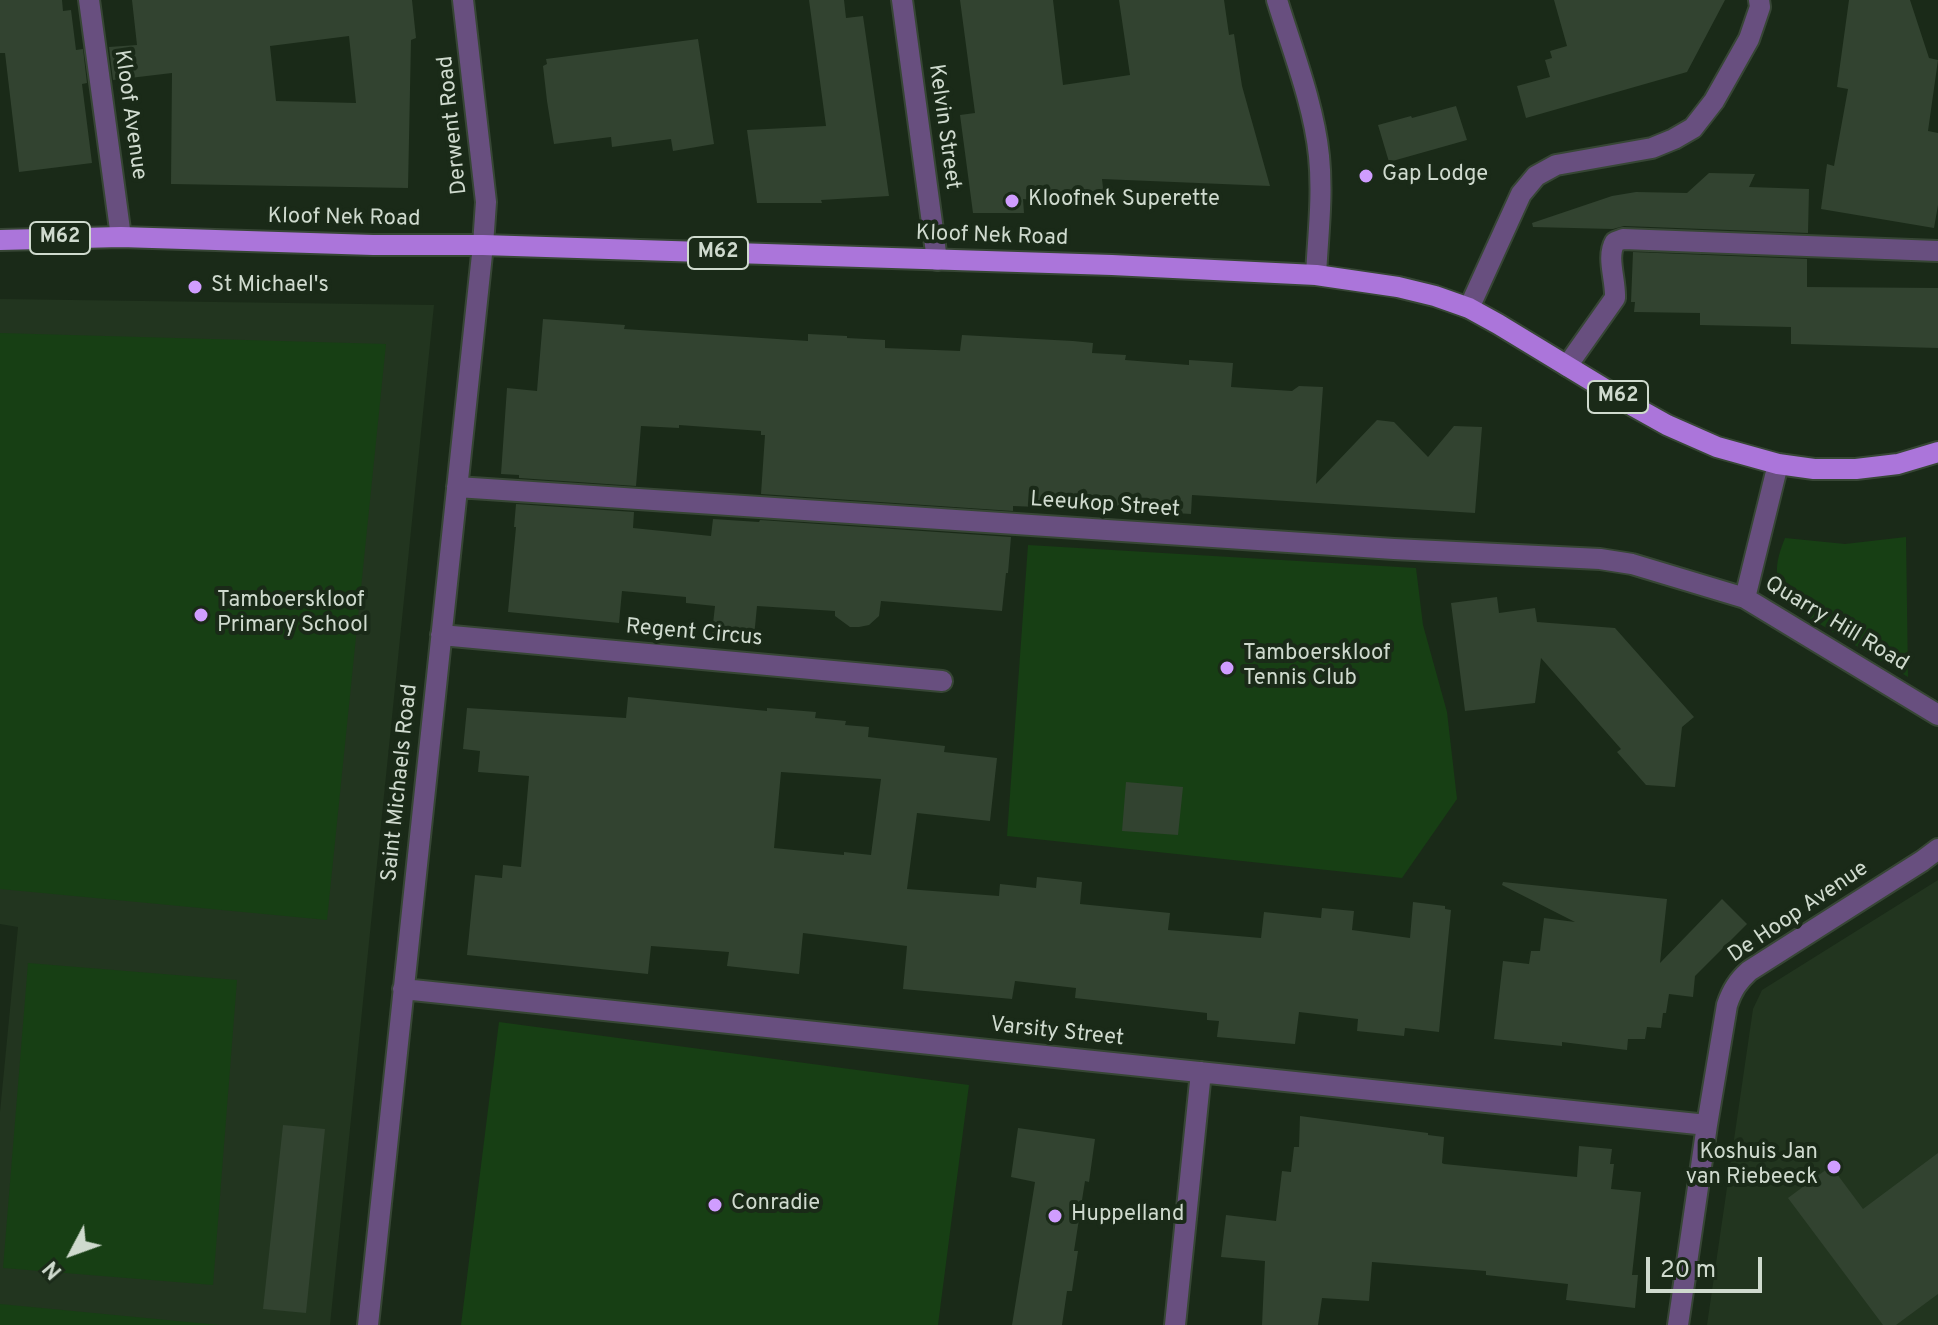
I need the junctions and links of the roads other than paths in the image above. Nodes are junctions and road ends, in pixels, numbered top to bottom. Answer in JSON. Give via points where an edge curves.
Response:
{"nodes":[{"id":1,"x":89,"y":0,"type":"edge"},
{"id":2,"x":463,"y":0,"type":"edge"},
{"id":3,"x":902,"y":0,"type":"edge"},
{"id":4,"x":1277,"y":0,"type":"edge"},
{"id":5,"x":1759,"y":0,"type":"edge"},
{"id":6,"x":121,"y":237,"type":"junction"},
{"id":7,"x":0,"y":240,"type":"edge"},
{"id":8,"x":483,"y":245,"type":"junction"},
{"id":9,"x":1938,"y":251,"type":"edge"},
{"id":10,"x":937,"y":260,"type":"junction"},
{"id":11,"x":1316,"y":275,"type":"junction"},
{"id":12,"x":1469,"y":308,"type":"junction"},
{"id":13,"x":1567,"y":366,"type":"junction"},
{"id":14,"x":1938,"y":452,"type":"edge"},
{"id":15,"x":1778,"y":464,"type":"junction"},
{"id":16,"x":457,"y":487,"type":"junction"},
{"id":17,"x":1745,"y":598,"type":"junction"},
{"id":18,"x":441,"y":635,"type":"junction"},
{"id":19,"x":942,"y":681,"type":"dead end"},
{"id":20,"x":1938,"y":715,"type":"edge"},
{"id":21,"x":1938,"y":849,"type":"edge"},
{"id":22,"x":403,"y":989,"type":"junction"},
{"id":23,"x":1201,"y":1072,"type":"junction"},
{"id":24,"x":1707,"y":1125,"type":"junction"},
{"id":25,"x":368,"y":1325,"type":"edge"},
{"id":26,"x":1175,"y":1325,"type":"edge"},
{"id":27,"x":1678,"y":1325,"type":"edge"}],
"edges":[{"from":1,"to":6,"type":"street","name":"Kloof Avenue"},
{"from":2,"to":8,"type":"street","name":"Derwent Road","via":[[486,202]]},
{"from":3,"to":10,"type":"street","name":"Kelvin Street"},
{"from":4,"to":11,"type":"street","via":[[1319,154]]},
{"from":5,"to":12,"type":"street","via":[[1749,39],[1693,128],[1652,148],[1556,165],[1536,176],[1521,194]]},
{"from":6,"to":7,"type":"main road","name":"Kloof Nek Road","number":"M62"},
{"from":6,"to":8,"type":"main road","name":"Kloof Nek Road","number":"M62"},
{"from":8,"to":10,"type":"main road","name":"Kloof Nek Road","number":"M62"},
{"from":8,"to":16,"type":"street","name":"Saint Michaels Road"},
{"from":9,"to":13,"type":"street","via":[[1623,239],[1611,249],[1615,298]]},
{"from":10,"to":11,"type":"main road","name":"Kloof Nek Road","number":"M62"},
{"from":11,"to":12,"type":"main road","name":"Kloof Nek Road","number":"M62","via":[[1398,287]]},
{"from":12,"to":13,"type":"main road","name":"Kloof Nek Road","number":"M62"},
{"from":13,"to":15,"type":"main road","name":"Kloof Nek Road","number":"M62","via":[[1667,425],[1717,447]]},
{"from":14,"to":15,"type":"main road","name":"Kloof Nek Road","number":"M62","via":[[1856,469]]},
{"from":15,"to":17,"type":"street","name":"Quarry Hill Road"},
{"from":16,"to":17,"type":"street","name":"Leeukop Street","via":[[1600,559]]},
{"from":16,"to":18,"type":"street","name":"Saint Michaels Road"},
{"from":17,"to":20,"type":"street","name":"Quarry Hill Road"},
{"from":18,"to":19,"type":"street","name":"Regent Circus"},
{"from":18,"to":22,"type":"street","name":"Saint Michaels Road"},
{"from":21,"to":24,"type":"street","name":"De Hoop Avenue","via":[[1739,980],[1727,1005]]},
{"from":22,"to":23,"type":"street","name":"Varsity Street"},
{"from":22,"to":25,"type":"street","name":"Saint Michaels Road"},
{"from":23,"to":24,"type":"street","name":"Varsity Street"},
{"from":23,"to":26,"type":"street"},
{"from":24,"to":27,"type":"street","name":"De Hoop Avenue"}]}
